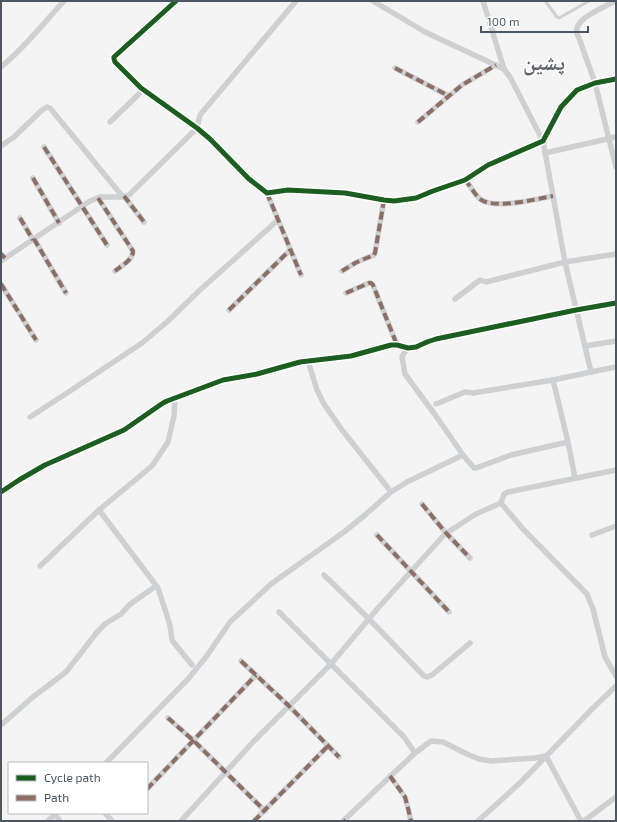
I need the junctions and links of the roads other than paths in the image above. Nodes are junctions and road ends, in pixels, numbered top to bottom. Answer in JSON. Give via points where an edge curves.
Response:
{"nodes":[{"id":1,"x":64,"y":1,"type":"edge"},
{"id":2,"x":176,"y":1,"type":"edge"},
{"id":3,"x":296,"y":1,"type":"edge"},
{"id":4,"x":373,"y":1,"type":"edge"},
{"id":5,"x":483,"y":1,"type":"edge"},
{"id":6,"x":589,"y":1,"type":"edge"},
{"id":7,"x":615,"y":1,"type":"edge"},
{"id":8,"x":546,"y":2,"type":"edge"},
{"id":9,"x":608,"y":3,"type":"edge"},
{"id":10,"x":496,"y":65,"type":"junction"},
{"id":11,"x":1,"y":67,"type":"edge"},
{"id":12,"x":395,"y":68,"type":"dead end"},
{"id":13,"x":504,"y":69,"type":"junction"},
{"id":14,"x":616,"y":79,"type":"edge"},
{"id":15,"x":595,"y":83,"type":"junction"},
{"id":16,"x":142,"y":90,"type":"junction"},
{"id":17,"x":449,"y":96,"type":"junction"},
{"id":18,"x":110,"y":122,"type":"dead end"},
{"id":19,"x":418,"y":122,"type":"dead end"},
{"id":20,"x":196,"y":128,"type":"junction"},
{"id":21,"x":616,"y":137,"type":"edge"},
{"id":22,"x":609,"y":138,"type":"junction"},
{"id":23,"x":543,"y":141,"type":"junction"},
{"id":24,"x":1,"y":146,"type":"edge"},
{"id":25,"x":44,"y":146,"type":"dead end"},
{"id":26,"x":545,"y":153,"type":"junction"},
{"id":27,"x":616,"y":166,"type":"edge"},
{"id":28,"x":33,"y":178,"type":"dead end"},
{"id":29,"x":465,"y":180,"type":"junction"},
{"id":30,"x":267,"y":192,"type":"junction"},
{"id":31,"x":124,"y":196,"type":"junction"},
{"id":32,"x":553,"y":196,"type":"junction"},
{"id":33,"x":98,"y":198,"type":"junction"},
{"id":34,"x":384,"y":200,"type":"junction"},
{"id":35,"x":82,"y":206,"type":"junction"},
{"id":36,"x":20,"y":218,"type":"dead end"},
{"id":37,"x":278,"y":220,"type":"junction"},
{"id":38,"x":144,"y":222,"type":"dead end"},
{"id":39,"x":59,"y":223,"type":"junction"},
{"id":40,"x":34,"y":239,"type":"junction"},
{"id":41,"x":107,"y":245,"type":"dead end"},
{"id":42,"x":290,"y":250,"type":"junction"},
{"id":43,"x":616,"y":254,"type":"edge"},
{"id":44,"x":2,"y":258,"type":"edge"},
{"id":45,"x":565,"y":262,"type":"junction"},
{"id":46,"x":115,"y":271,"type":"dead end"},
{"id":47,"x":342,"y":271,"type":"dead end"},
{"id":48,"x":301,"y":275,"type":"dead end"},
{"id":49,"x":1,"y":284,"type":"edge"},
{"id":50,"x":66,"y":293,"type":"dead end"},
{"id":51,"x":346,"y":293,"type":"dead end"},
{"id":52,"x":455,"y":299,"type":"dead end"},
{"id":53,"x":616,"y":303,"type":"edge"},
{"id":54,"x":229,"y":310,"type":"dead end"},
{"id":55,"x":576,"y":310,"type":"junction"},
{"id":56,"x":36,"y":340,"type":"dead end"},
{"id":57,"x":616,"y":341,"type":"edge"},
{"id":58,"x":398,"y":345,"type":"junction"},
{"id":59,"x":585,"y":346,"type":"junction"},
{"id":60,"x":408,"y":348,"type":"junction"},
{"id":61,"x":308,"y":361,"type":"junction"},
{"id":62,"x":616,"y":367,"type":"edge"},
{"id":63,"x":591,"y":372,"type":"junction"},
{"id":64,"x":553,"y":380,"type":"junction"},
{"id":65,"x":175,"y":398,"type":"junction"},
{"id":66,"x":436,"y":404,"type":"dead end"},
{"id":67,"x":30,"y":417,"type":"dead end"},
{"id":68,"x":568,"y":442,"type":"junction"},
{"id":69,"x":463,"y":455,"type":"junction"},
{"id":70,"x":616,"y":470,"type":"edge"},
{"id":71,"x":575,"y":478,"type":"junction"},
{"id":72,"x":388,"y":488,"type":"dead end"},
{"id":73,"x":1,"y":492,"type":"edge"},
{"id":74,"x":501,"y":503,"type":"junction"},
{"id":75,"x":422,"y":504,"type":"dead end"},
{"id":76,"x":99,"y":510,"type":"junction"},
{"id":77,"x":616,"y":526,"type":"edge"},
{"id":78,"x":446,"y":533,"type":"junction"},
{"id":79,"x":377,"y":535,"type":"dead end"},
{"id":80,"x":592,"y":535,"type":"dead end"},
{"id":81,"x":470,"y":558,"type":"dead end"},
{"id":82,"x":40,"y":566,"type":"dead end"},
{"id":83,"x":411,"y":572,"type":"junction"},
{"id":84,"x":324,"y":575,"type":"dead end"},
{"id":85,"x":156,"y":586,"type":"junction"},
{"id":86,"x":279,"y":612,"type":"dead end"},
{"id":87,"x":449,"y":612,"type":"dead end"},
{"id":88,"x":369,"y":619,"type":"junction"},
{"id":89,"x":470,"y":643,"type":"dead end"},
{"id":90,"x":241,"y":661,"type":"dead end"},
{"id":91,"x":331,"y":664,"type":"junction"},
{"id":92,"x":192,"y":665,"type":"dead end"},
{"id":93,"x":256,"y":675,"type":"junction"},
{"id":94,"x":616,"y":676,"type":"edge"},
{"id":95,"x":616,"y":686,"type":"edge"},
{"id":96,"x":289,"y":706,"type":"junction"},
{"id":97,"x":168,"y":718,"type":"dead end"},
{"id":98,"x":1,"y":725,"type":"edge"},
{"id":99,"x":194,"y":741,"type":"junction"},
{"id":100,"x":328,"y":746,"type":"junction"},
{"id":101,"x":415,"y":753,"type":"junction"},
{"id":102,"x":546,"y":756,"type":"junction"},
{"id":103,"x":339,"y":757,"type":"dead end"},
{"id":104,"x":107,"y":762,"type":"edge"},
{"id":105,"x":226,"y":772,"type":"junction"},
{"id":106,"x":390,"y":776,"type":"junction"},
{"id":107,"x":148,"y":788,"type":"edge"},
{"id":108,"x":616,"y":797,"type":"edge"},
{"id":109,"x":265,"y":811,"type":"junction"},
{"id":110,"x":56,"y":814,"type":"edge"},
{"id":111,"x":48,"y":821,"type":"edge"},
{"id":112,"x":60,"y":821,"type":"edge"},
{"id":113,"x":181,"y":821,"type":"edge"},
{"id":114,"x":254,"y":821,"type":"edge"},
{"id":115,"x":343,"y":821,"type":"edge"},
{"id":116,"x":411,"y":821,"type":"edge"},
{"id":117,"x":478,"y":821,"type":"edge"},
{"id":118,"x":582,"y":821,"type":"edge"}],
"edges":[{"from":1,"to":11,"type":"street"},
{"from":2,"to":16,"type":"street","via":[[114,56],[114,62]]},
{"from":3,"to":20,"type":"street","via":[[200,115]]},
{"from":4,"to":10,"type":"street","via":[[425,32]]},
{"from":5,"to":13,"type":"street"},
{"from":6,"to":8,"type":"lane","via":[[559,18]]},
{"from":7,"to":9,"type":"street"},
{"from":9,"to":15,"type":"street","via":[[582,20],[576,29]]},
{"from":10,"to":13,"type":"street"},
{"from":10,"to":17,"type":"street","via":[[462,85]]},
{"from":12,"to":17,"type":"street"},
{"from":13,"to":23,"type":"street"},
{"from":14,"to":15,"type":"street"},
{"from":15,"to":22,"type":"street"},
{"from":15,"to":23,"type":"street","via":[[577,90],[561,107]]},
{"from":16,"to":18,"type":"street"},
{"from":16,"to":20,"type":"street"},
{"from":17,"to":19,"type":"street"},
{"from":20,"to":30,"type":"street","via":[[249,179]]},
{"from":20,"to":31,"type":"street","via":[[129,195]]},
{"from":21,"to":22,"type":"street"},
{"from":22,"to":26,"type":"street"},
{"from":22,"to":27,"type":"street"},
{"from":23,"to":26,"type":"street"},
{"from":23,"to":29,"type":"street","via":[[488,165]]},
{"from":24,"to":31,"type":"street","via":[[42,110],[50,108]]},
{"from":25,"to":35,"type":"street"},
{"from":26,"to":32,"type":"street"},
{"from":28,"to":39,"type":"street"},
{"from":29,"to":32,"type":"street","via":[[480,199],[495,204]]},
{"from":29,"to":34,"type":"street","via":[[416,198]]},
{"from":30,"to":34,"type":"street","via":[[288,190],[345,193]]},
{"from":30,"to":37,"type":"street"},
{"from":31,"to":33,"type":"street"},
{"from":31,"to":38,"type":"street"},
{"from":32,"to":45,"type":"street"},
{"from":33,"to":35,"type":"street"},
{"from":33,"to":46,"type":"street","via":[[133,251],[132,257]]},
{"from":34,"to":47,"type":"street","via":[[374,256]]},
{"from":35,"to":39,"type":"street"},
{"from":35,"to":41,"type":"street"},
{"from":36,"to":40,"type":"street"},
{"from":37,"to":42,"type":"street"},
{"from":37,"to":67,"type":"street","via":[[142,343]]},
{"from":39,"to":40,"type":"street"},
{"from":40,"to":44,"type":"street"},
{"from":40,"to":50,"type":"street"},
{"from":42,"to":48,"type":"street"},
{"from":42,"to":54,"type":"street"},
{"from":43,"to":45,"type":"street"},
{"from":45,"to":52,"type":"street","via":[[486,282],[480,280]]},
{"from":45,"to":55,"type":"street"},
{"from":49,"to":56,"type":"street"},
{"from":51,"to":58,"type":"street","via":[[369,283],[373,285]]},
{"from":53,"to":55,"type":"street"},
{"from":55,"to":59,"type":"street"},
{"from":55,"to":60,"type":"street","via":[[436,339]]},
{"from":57,"to":59,"type":"street"},
{"from":58,"to":60,"type":"street"},
{"from":58,"to":61,"type":"street","via":[[351,356]]},
{"from":59,"to":63,"type":"street"},
{"from":60,"to":69,"type":"street","via":[[402,357],[406,374]]},
{"from":61,"to":65,"type":"street","via":[[222,380]]},
{"from":61,"to":72,"type":"street","via":[[324,404]]},
{"from":62,"to":63,"type":"street"},
{"from":63,"to":64,"type":"street"},
{"from":64,"to":66,"type":"street","via":[[473,393],[465,392]]},
{"from":64,"to":68,"type":"street"},
{"from":65,"to":73,"type":"street","via":[[163,403],[124,430],[45,465]]},
{"from":65,"to":76,"type":"street","via":[[168,442],[157,460]]},
{"from":68,"to":69,"type":"street","via":[[511,455],[476,468]]},
{"from":68,"to":71,"type":"street"},
{"from":69,"to":104,"type":"street","via":[[391,492],[344,532],[271,584],[230,622],[206,658],[188,679]]},
{"from":70,"to":71,"type":"street"},
{"from":71,"to":74,"type":"street","via":[[508,492],[504,494]]},
{"from":74,"to":78,"type":"street","via":[[476,514]]},
{"from":74,"to":94,"type":"street","via":[[587,594],[605,658]]},
{"from":75,"to":78,"type":"street"},
{"from":76,"to":82,"type":"street"},
{"from":76,"to":85,"type":"street"},
{"from":77,"to":80,"type":"street"},
{"from":78,"to":81,"type":"street"},
{"from":78,"to":83,"type":"street"},
{"from":79,"to":83,"type":"street"},
{"from":83,"to":87,"type":"street"},
{"from":83,"to":88,"type":"street"},
{"from":84,"to":88,"type":"street"},
{"from":85,"to":92,"type":"street","via":[[170,625],[172,640]]},
{"from":85,"to":98,"type":"street","via":[[102,628],[66,672]]},
{"from":86,"to":91,"type":"street"},
{"from":88,"to":89,"type":"street","via":[[427,678]]},
{"from":88,"to":91,"type":"street"},
{"from":90,"to":93,"type":"street"},
{"from":91,"to":96,"type":"street"},
{"from":91,"to":101,"type":"street","via":[[404,737]]},
{"from":93,"to":96,"type":"street"},
{"from":93,"to":99,"type":"street"},
{"from":95,"to":102,"type":"street"},
{"from":96,"to":100,"type":"street"},
{"from":96,"to":105,"type":"street"},
{"from":97,"to":99,"type":"street"},
{"from":99,"to":105,"type":"street"},
{"from":99,"to":107,"type":"street"},
{"from":100,"to":103,"type":"street"},
{"from":100,"to":109,"type":"street"},
{"from":101,"to":102,"type":"street","via":[[431,741],[443,742],[479,759],[491,761]]},
{"from":101,"to":106,"type":"street"},
{"from":102,"to":117,"type":"street"},
{"from":102,"to":118,"type":"street"},
{"from":105,"to":109,"type":"street"},
{"from":105,"to":113,"type":"street"},
{"from":106,"to":115,"type":"street"},
{"from":106,"to":116,"type":"street","via":[[405,797]]},
{"from":108,"to":118,"type":"street"},
{"from":109,"to":114,"type":"street"},
{"from":110,"to":111,"type":"street"},
{"from":110,"to":112,"type":"street"}]}
